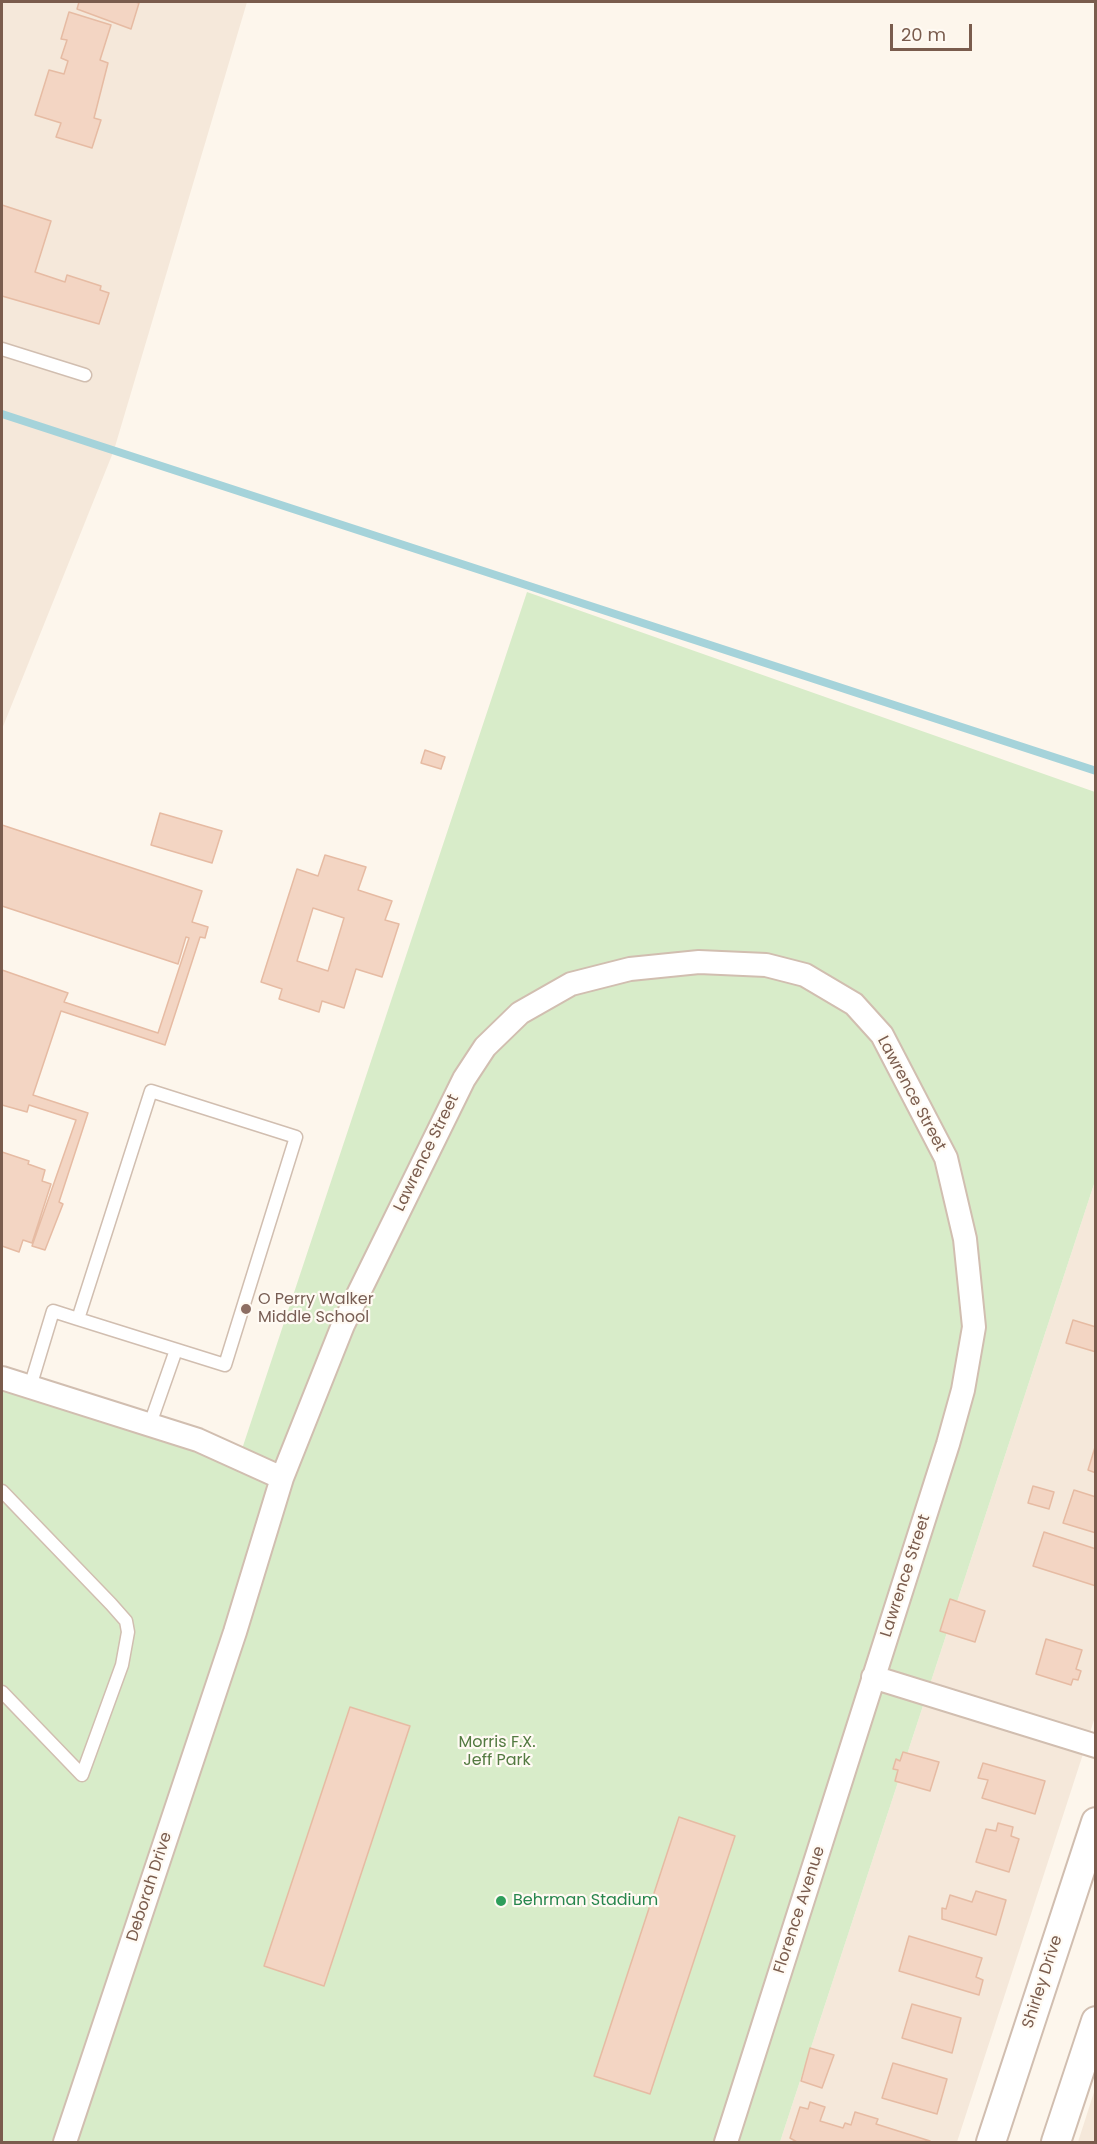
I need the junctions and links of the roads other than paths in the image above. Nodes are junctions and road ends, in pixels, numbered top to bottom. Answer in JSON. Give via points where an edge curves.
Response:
{"nodes":[{"id":1,"x":2,"y":349,"type":"edge"},
{"id":2,"x":85,"y":375,"type":"dead end"},
{"id":3,"x":78,"y":1319,"type":"junction"},
{"id":4,"x":176,"y":1350,"type":"junction"},
{"id":5,"x":2,"y":1378,"type":"edge"},
{"id":6,"x":30,"y":1386,"type":"junction"},
{"id":7,"x":150,"y":1424,"type":"junction"},
{"id":8,"x":282,"y":1478,"type":"junction"},
{"id":9,"x":2,"y":1491,"type":"edge"},
{"id":10,"x":235,"y":1632,"type":"joint"},
{"id":11,"x":873,"y":1677,"type":"junction"},
{"id":12,"x":2,"y":1692,"type":"edge"},
{"id":13,"x":1095,"y":1746,"type":"edge"},
{"id":14,"x":1095,"y":1822,"type":"edge"},
{"id":15,"x":1095,"y":2021,"type":"edge"},
{"id":16,"x":65,"y":2142,"type":"edge"},
{"id":17,"x":726,"y":2142,"type":"edge"},
{"id":18,"x":991,"y":2142,"type":"edge"},
{"id":19,"x":1056,"y":2142,"type":"edge"}],
"edges":[{"from":1,"to":2,"type":"lane"},
{"from":3,"to":4,"type":"lane"},
{"from":3,"to":4,"type":"lane","via":[[151,1091],[296,1137],[225,1365]]},
{"from":3,"to":6,"type":"lane","via":[[53,1311]]},
{"from":4,"to":7,"type":"lane"},
{"from":5,"to":6,"type":"street"},
{"from":6,"to":7,"type":"street"},
{"from":7,"to":8,"type":"street","via":[[198,1440]]},
{"from":8,"to":10,"type":"street","name":"Lawrence Street"},
{"from":8,"to":11,"type":"street","name":"Lawrence Street","via":[[343,1325],[464,1079],[485,1047],[520,1013],[571,984],[630,969],[699,962],[766,965],[805,975],[854,1004],[882,1035],[946,1158],[965,1239],[974,1327],[948,1444]]},
{"from":9,"to":12,"type":"lane","via":[[111,1604],[126,1621],[128,1632],[122,1665],[82,1774]]},
{"from":10,"to":16,"type":"street","name":"Deborah Drive"},
{"from":11,"to":13,"type":"street"},
{"from":11,"to":17,"type":"street","name":"Florence Avenue"},
{"from":14,"to":18,"type":"street","name":"Shirley Drive"},
{"from":15,"to":19,"type":"street"}]}
